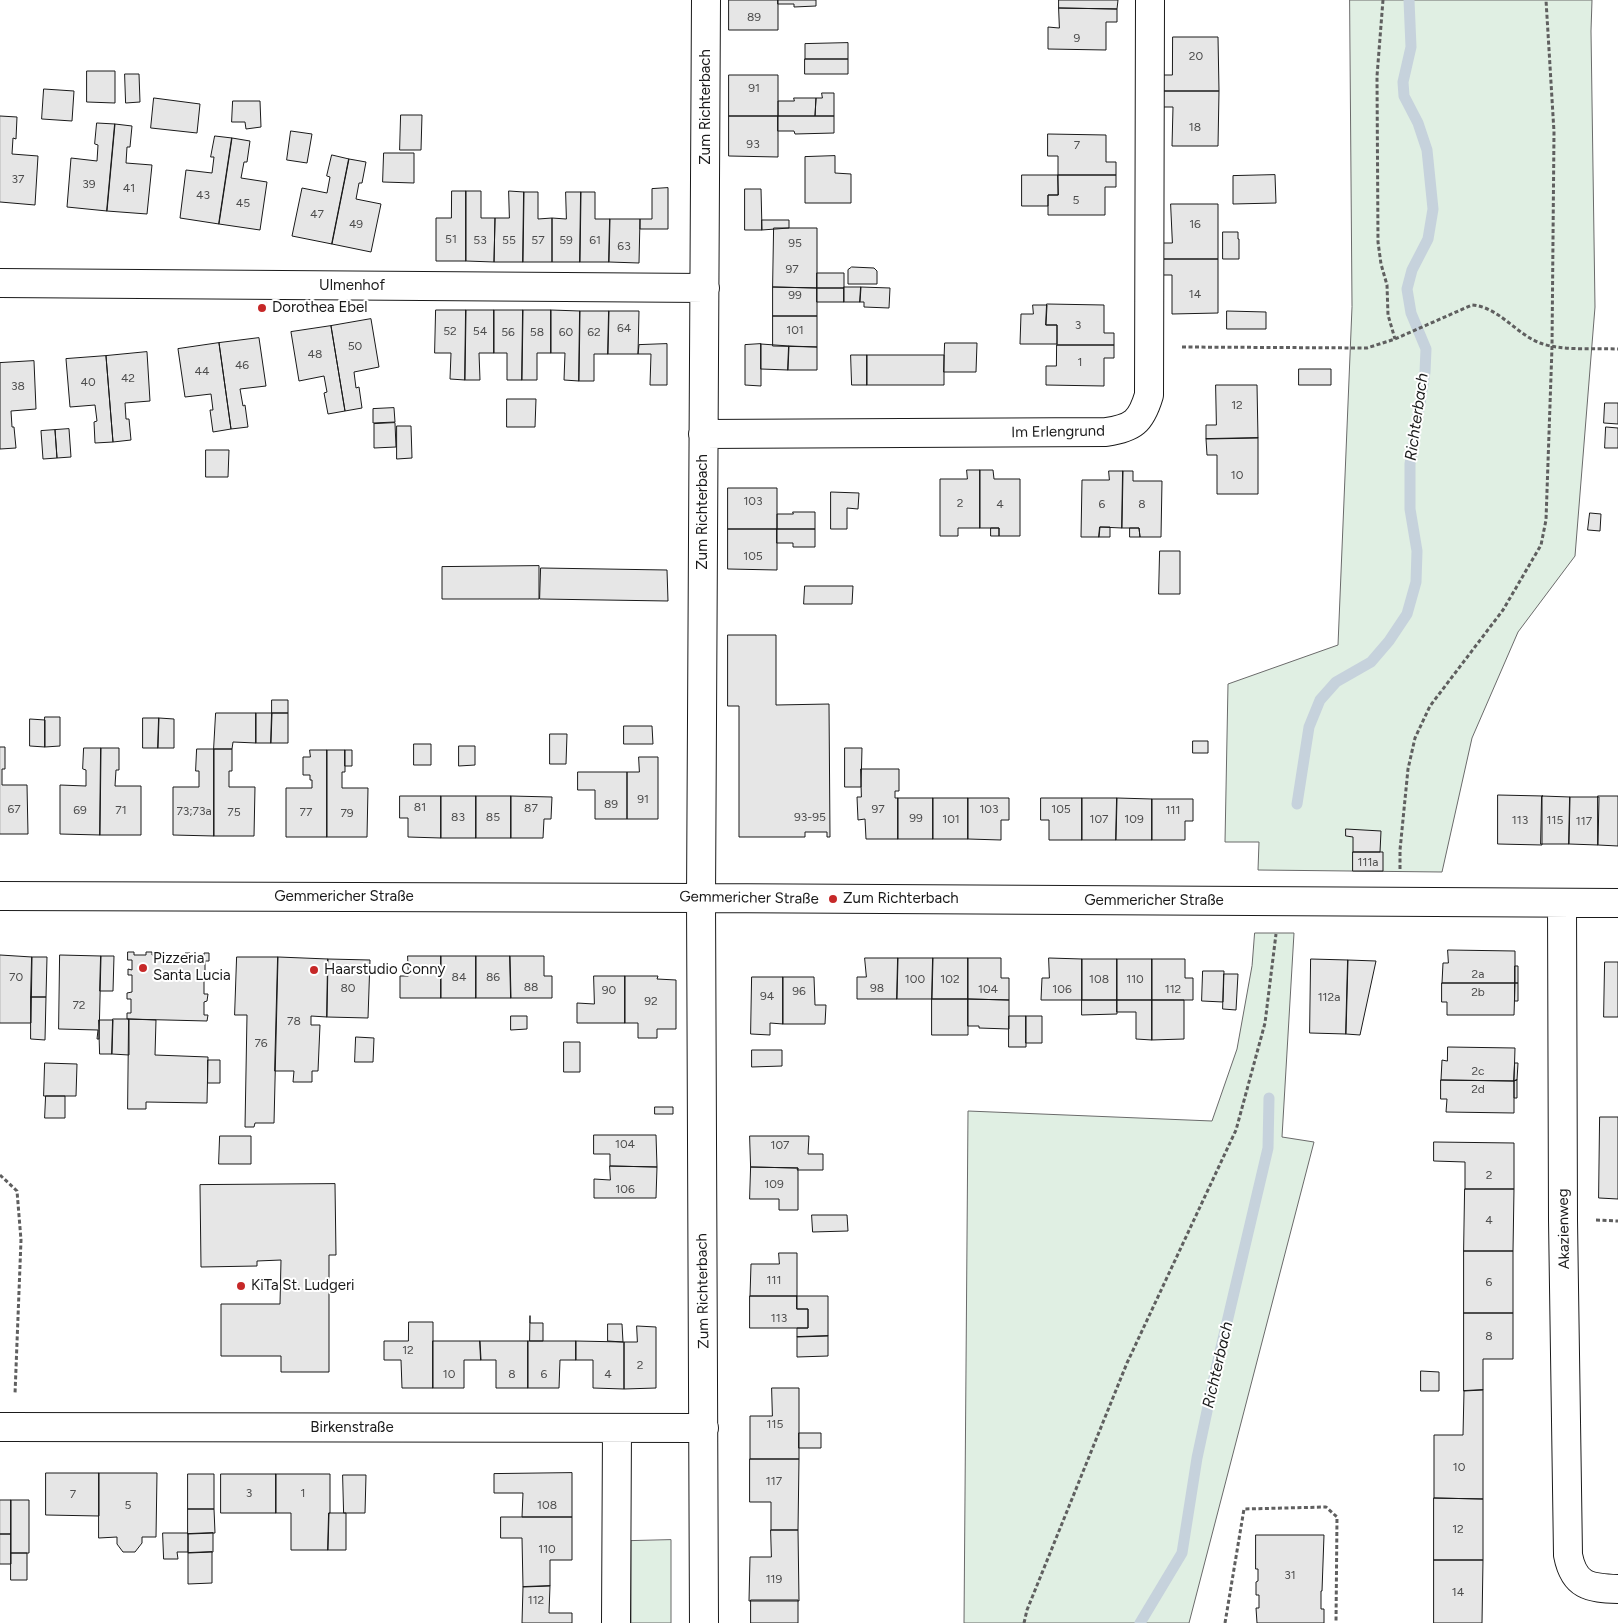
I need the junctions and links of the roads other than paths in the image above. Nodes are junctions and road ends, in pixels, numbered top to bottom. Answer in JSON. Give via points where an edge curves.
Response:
{"nodes":[{"id":1,"x":706,"y":0,"type":"edge"},
{"id":2,"x":1150,"y":0,"type":"edge"},
{"id":3,"x":0,"y":284,"type":"edge"},
{"id":4,"x":705,"y":288,"type":"junction"},
{"id":5,"x":703,"y":434,"type":"junction"},
{"id":6,"x":0,"y":896,"type":"edge"},
{"id":7,"x":701,"y":898,"type":"junction"},
{"id":8,"x":1562,"y":902,"type":"junction"},
{"id":9,"x":1618,"y":903,"type":"edge"},
{"id":10,"x":7,"y":1427,"type":"edge"},
{"id":11,"x":618,"y":1428,"type":"junction"},
{"id":12,"x":704,"y":1428,"type":"junction"},
{"id":13,"x":1618,"y":1589,"type":"edge"},
{"id":14,"x":616,"y":1623,"type":"edge"},
{"id":15,"x":704,"y":1623,"type":"edge"}],
"edges":[{"from":1,"to":4,"type":"street","name":"Zum Richterbach"},
{"from":2,"to":5,"type":"street","name":"Im Erlengrund","via":[[1149,395],[1136,422],[1122,430],[1106,432]]},
{"from":3,"to":4,"type":"street","name":"Ulmenhof"},
{"from":4,"to":5,"type":"street","name":"Zum Richterbach"},
{"from":5,"to":7,"type":"street","name":"Zum Richterbach"},
{"from":6,"to":7,"type":"street","name":"Gemmericher Straße"},
{"from":7,"to":8,"type":"street","name":"Gemmericher Straße"},
{"from":7,"to":12,"type":"street","name":"Zum Richterbach"},
{"from":8,"to":9,"type":"street","name":"Gemmericher Straße"},
{"from":8,"to":13,"type":"street","name":"Akazienweg","via":[[1568,1555],[1570,1568],[1577,1579],[1588,1586]]},
{"from":10,"to":11,"type":"street","name":"Birkenstraße"},
{"from":11,"to":12,"type":"street","name":"Birkenstraße"},
{"from":11,"to":14,"type":"street"},
{"from":12,"to":15,"type":"street","name":"Zum Richterbach"}]}
